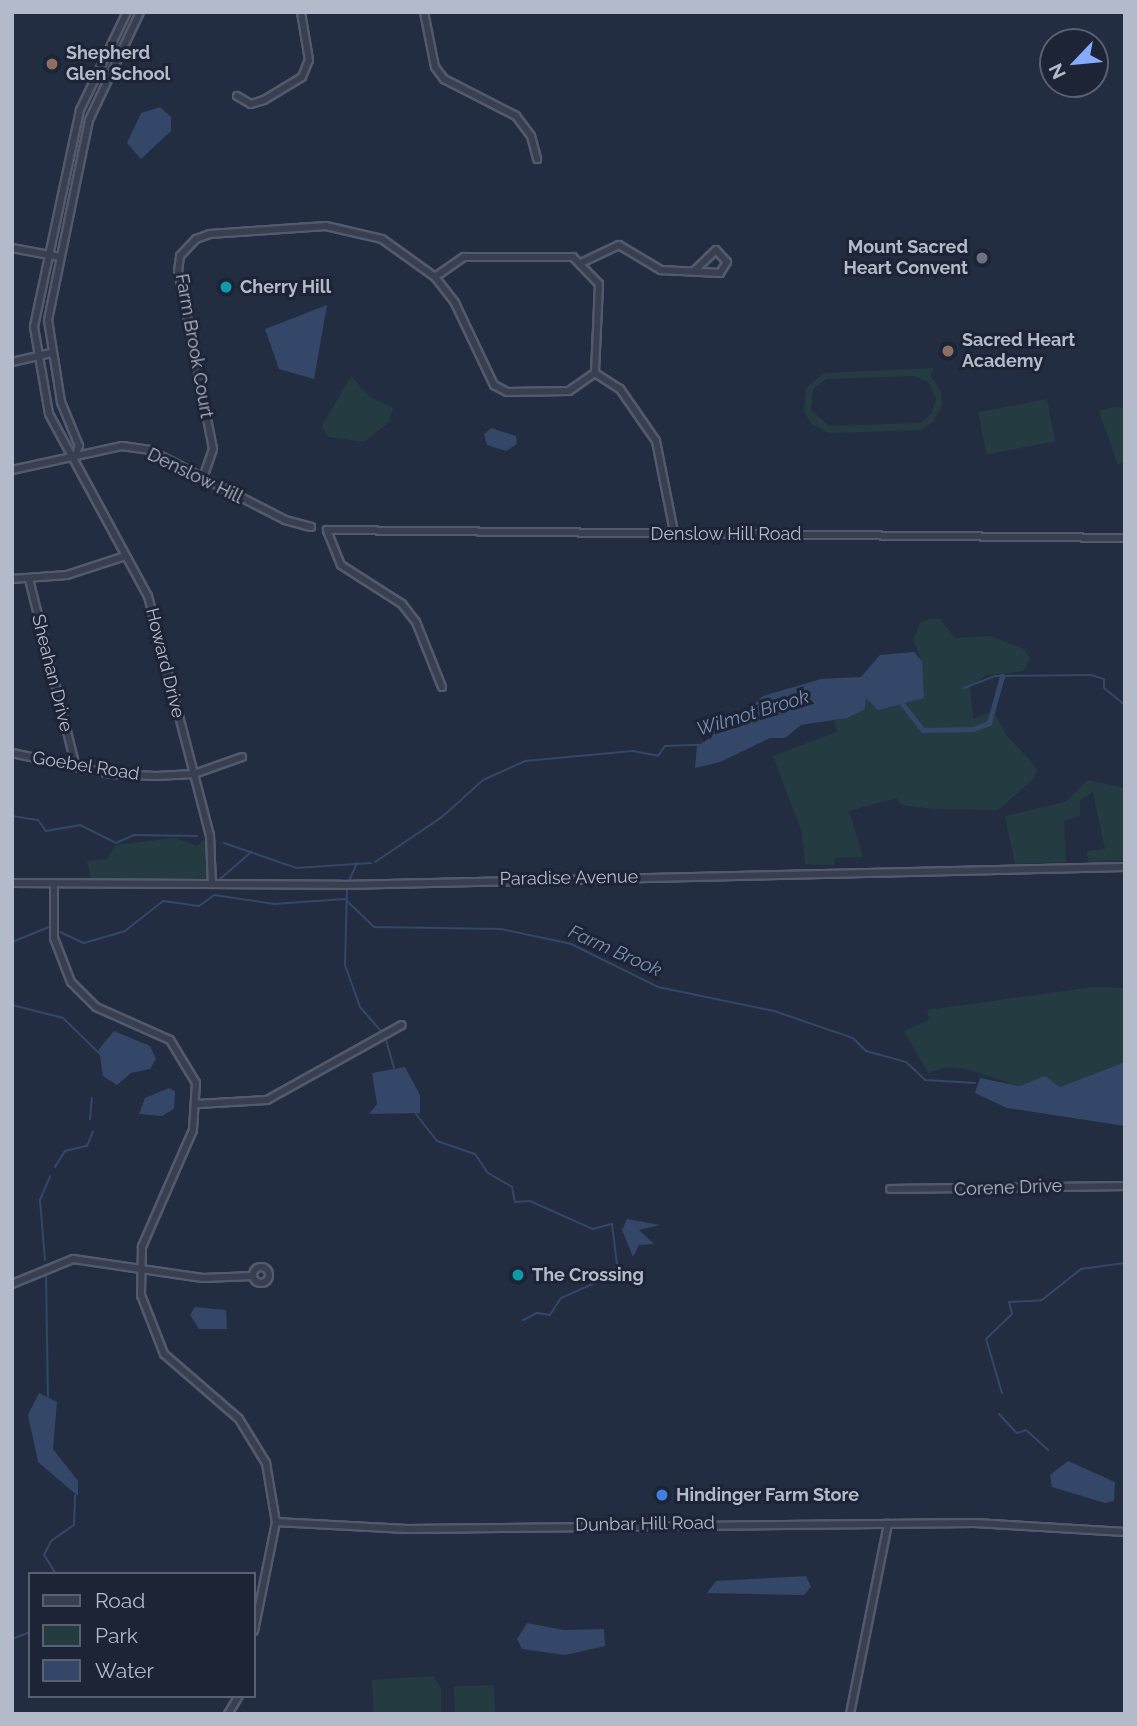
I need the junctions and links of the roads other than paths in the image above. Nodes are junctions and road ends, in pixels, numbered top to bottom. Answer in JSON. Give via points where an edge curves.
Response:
{"nodes":[{"id":1,"x":127,"y":12,"type":"edge"},
{"id":2,"x":140,"y":12,"type":"edge"},
{"id":3,"x":301,"y":12,"type":"edge"},
{"id":4,"x":424,"y":12,"type":"edge"},
{"id":5,"x":106,"y":56,"type":"junction"},
{"id":6,"x":116,"y":62,"type":"junction"},
{"id":7,"x":237,"y":96,"type":"dead end"},
{"id":8,"x":83,"y":101,"type":"junction"},
{"id":9,"x":94,"y":107,"type":"junction"},
{"id":10,"x":537,"y":159,"type":"dead end"},
{"id":11,"x":12,"y":248,"type":"edge"},
{"id":12,"x":47,"y":255,"type":"junction"},
{"id":13,"x":60,"y":257,"type":"junction"},
{"id":14,"x":581,"y":263,"type":"junction"},
{"id":15,"x":696,"y":269,"type":"junction"},
{"id":16,"x":435,"y":277,"type":"junction"},
{"id":17,"x":51,"y":353,"type":"junction"},
{"id":18,"x":39,"y":356,"type":"junction"},
{"id":19,"x":12,"y":362,"type":"edge"},
{"id":20,"x":595,"y":373,"type":"junction"},
{"id":21,"x":75,"y":456,"type":"junction"},
{"id":22,"x":12,"y":470,"type":"edge"},
{"id":23,"x":203,"y":478,"type":"junction"},
{"id":24,"x":311,"y":527,"type":"dead end"},
{"id":25,"x":674,"y":532,"type":"junction"},
{"id":26,"x":1125,"y":538,"type":"edge"},
{"id":27,"x":125,"y":556,"type":"junction"},
{"id":28,"x":12,"y":579,"type":"edge"},
{"id":29,"x":29,"y":579,"type":"junction"},
{"id":30,"x":442,"y":687,"type":"dead end"},
{"id":31,"x":12,"y":753,"type":"edge"},
{"id":32,"x":242,"y":757,"type":"dead end"},
{"id":33,"x":76,"y":767,"type":"junction"},
{"id":34,"x":194,"y":774,"type":"junction"},
{"id":35,"x":1125,"y":866,"type":"edge"},
{"id":36,"x":12,"y":883,"type":"edge"},
{"id":37,"x":54,"y":883,"type":"junction"},
{"id":38,"x":212,"y":884,"type":"junction"},
{"id":39,"x":402,"y":1025,"type":"dead end"},
{"id":40,"x":198,"y":1104,"type":"junction"},
{"id":41,"x":1125,"y":1186,"type":"edge"},
{"id":42,"x":890,"y":1189,"type":"dead end"},
{"id":43,"x":139,"y":1266,"type":"junction"},
{"id":44,"x":253,"y":1276,"type":"dead end"},
{"id":45,"x":12,"y":1284,"type":"edge"},
{"id":46,"x":276,"y":1521,"type":"junction"},
{"id":47,"x":888,"y":1524,"type":"junction"},
{"id":48,"x":1125,"y":1532,"type":"edge"},
{"id":49,"x":256,"y":1621,"type":"edge"},
{"id":50,"x":238,"y":1698,"type":"edge"},
{"id":51,"x":228,"y":1714,"type":"edge"},
{"id":52,"x":850,"y":1714,"type":"edge"}],
"edges":[{"from":1,"to":5,"type":"street","name":"Howard Drive"},
{"from":2,"to":6,"type":"street","name":"Howard Drive"},
{"from":3,"to":7,"type":"street","via":[[307,69],[264,100],[251,104]]},
{"from":4,"to":10,"type":"street","via":[[435,66],[444,79],[516,116],[531,136]]},
{"from":5,"to":6,"type":"street"},
{"from":5,"to":8,"type":"street","name":"Howard Drive"},
{"from":6,"to":9,"type":"street","name":"Howard Drive"},
{"from":8,"to":9,"type":"street"},
{"from":8,"to":12,"type":"street","name":"Howard Drive"},
{"from":9,"to":13,"type":"street","name":"Howard Drive"},
{"from":11,"to":12,"type":"street"},
{"from":12,"to":13,"type":"street"},
{"from":12,"to":18,"type":"street","name":"Howard Drive","via":[[34,327]]},
{"from":13,"to":17,"type":"street","name":"Howard Drive","via":[[48,320]]},
{"from":14,"to":15,"type":"street","via":[[619,245],[661,270]]},
{"from":14,"to":16,"type":"street","via":[[550,254],[505,261],[464,257]]},
{"from":14,"to":20,"type":"street","via":[[599,284]]},
{"from":15,"to":15,"type":"street","via":[[716,250],[727,262],[720,273]]},
{"from":16,"to":20,"type":"street","via":[[455,303],[494,386],[507,393],[569,391]]},
{"from":16,"to":23,"type":"street","name":"Farm Brook Court","via":[[383,239],[297,225],[210,234],[187,246],[178,271],[213,449]]},
{"from":17,"to":18,"type":"street"},
{"from":17,"to":21,"type":"street","name":"Howard Drive","via":[[61,402],[79,446]]},
{"from":18,"to":19,"type":"street"},
{"from":18,"to":21,"type":"street","name":"Howard Drive","via":[[49,414],[65,447]]},
{"from":20,"to":25,"type":"street","via":[[620,389],[645,418],[656,441]]},
{"from":21,"to":22,"type":"street","name":"Denslow Hill"},
{"from":21,"to":23,"type":"street","name":"Denslow Hill","via":[[122,446],[149,450]]},
{"from":21,"to":27,"type":"street","name":"Howard Drive"},
{"from":23,"to":24,"type":"street","name":"Denslow Hill","via":[[285,520]]},
{"from":25,"to":26,"type":"street","name":"Denslow Hill Road"},
{"from":25,"to":30,"type":"street","name":"Denslow Hill Road","via":[[327,530],[341,565],[402,604],[416,622]]},
{"from":27,"to":29,"type":"street","via":[[91,570]]},
{"from":27,"to":34,"type":"street","name":"Howard Drive","via":[[148,596]]},
{"from":28,"to":29,"type":"street"},
{"from":29,"to":33,"type":"street","name":"Sheahan Drive"},
{"from":31,"to":33,"type":"street","name":"Goebel Road"},
{"from":32,"to":34,"type":"street","name":"Goebel Road"},
{"from":33,"to":34,"type":"street","name":"Goebel Road","via":[[112,774]]},
{"from":34,"to":38,"type":"street","name":"Howard Drive","via":[[212,844]]},
{"from":35,"to":38,"type":"street","name":"Paradise Avenue"},
{"from":36,"to":37,"type":"street","name":"Paradise Avenue"},
{"from":37,"to":38,"type":"street","name":"Paradise Avenue"},
{"from":37,"to":40,"type":"street","via":[[54,939],[71,982],[96,1007],[170,1040],[191,1068]]},
{"from":39,"to":40,"type":"street","via":[[267,1100]]},
{"from":40,"to":43,"type":"street","via":[[193,1130],[145,1235]]},
{"from":41,"to":42,"type":"street","name":"Corene Drive"},
{"from":43,"to":44,"type":"street","via":[[203,1279]]},
{"from":43,"to":45,"type":"street","via":[[73,1259]]},
{"from":43,"to":46,"type":"street","via":[[142,1306],[156,1342],[181,1373],[250,1433],[270,1475]]},
{"from":46,"to":47,"type":"street","name":"Dunbar Hill Road","via":[[407,1529]]},
{"from":46,"to":49,"type":"street"},
{"from":47,"to":48,"type":"street","name":"Dunbar Hill Road"},
{"from":47,"to":52,"type":"street"},
{"from":50,"to":51,"type":"street"}]}
